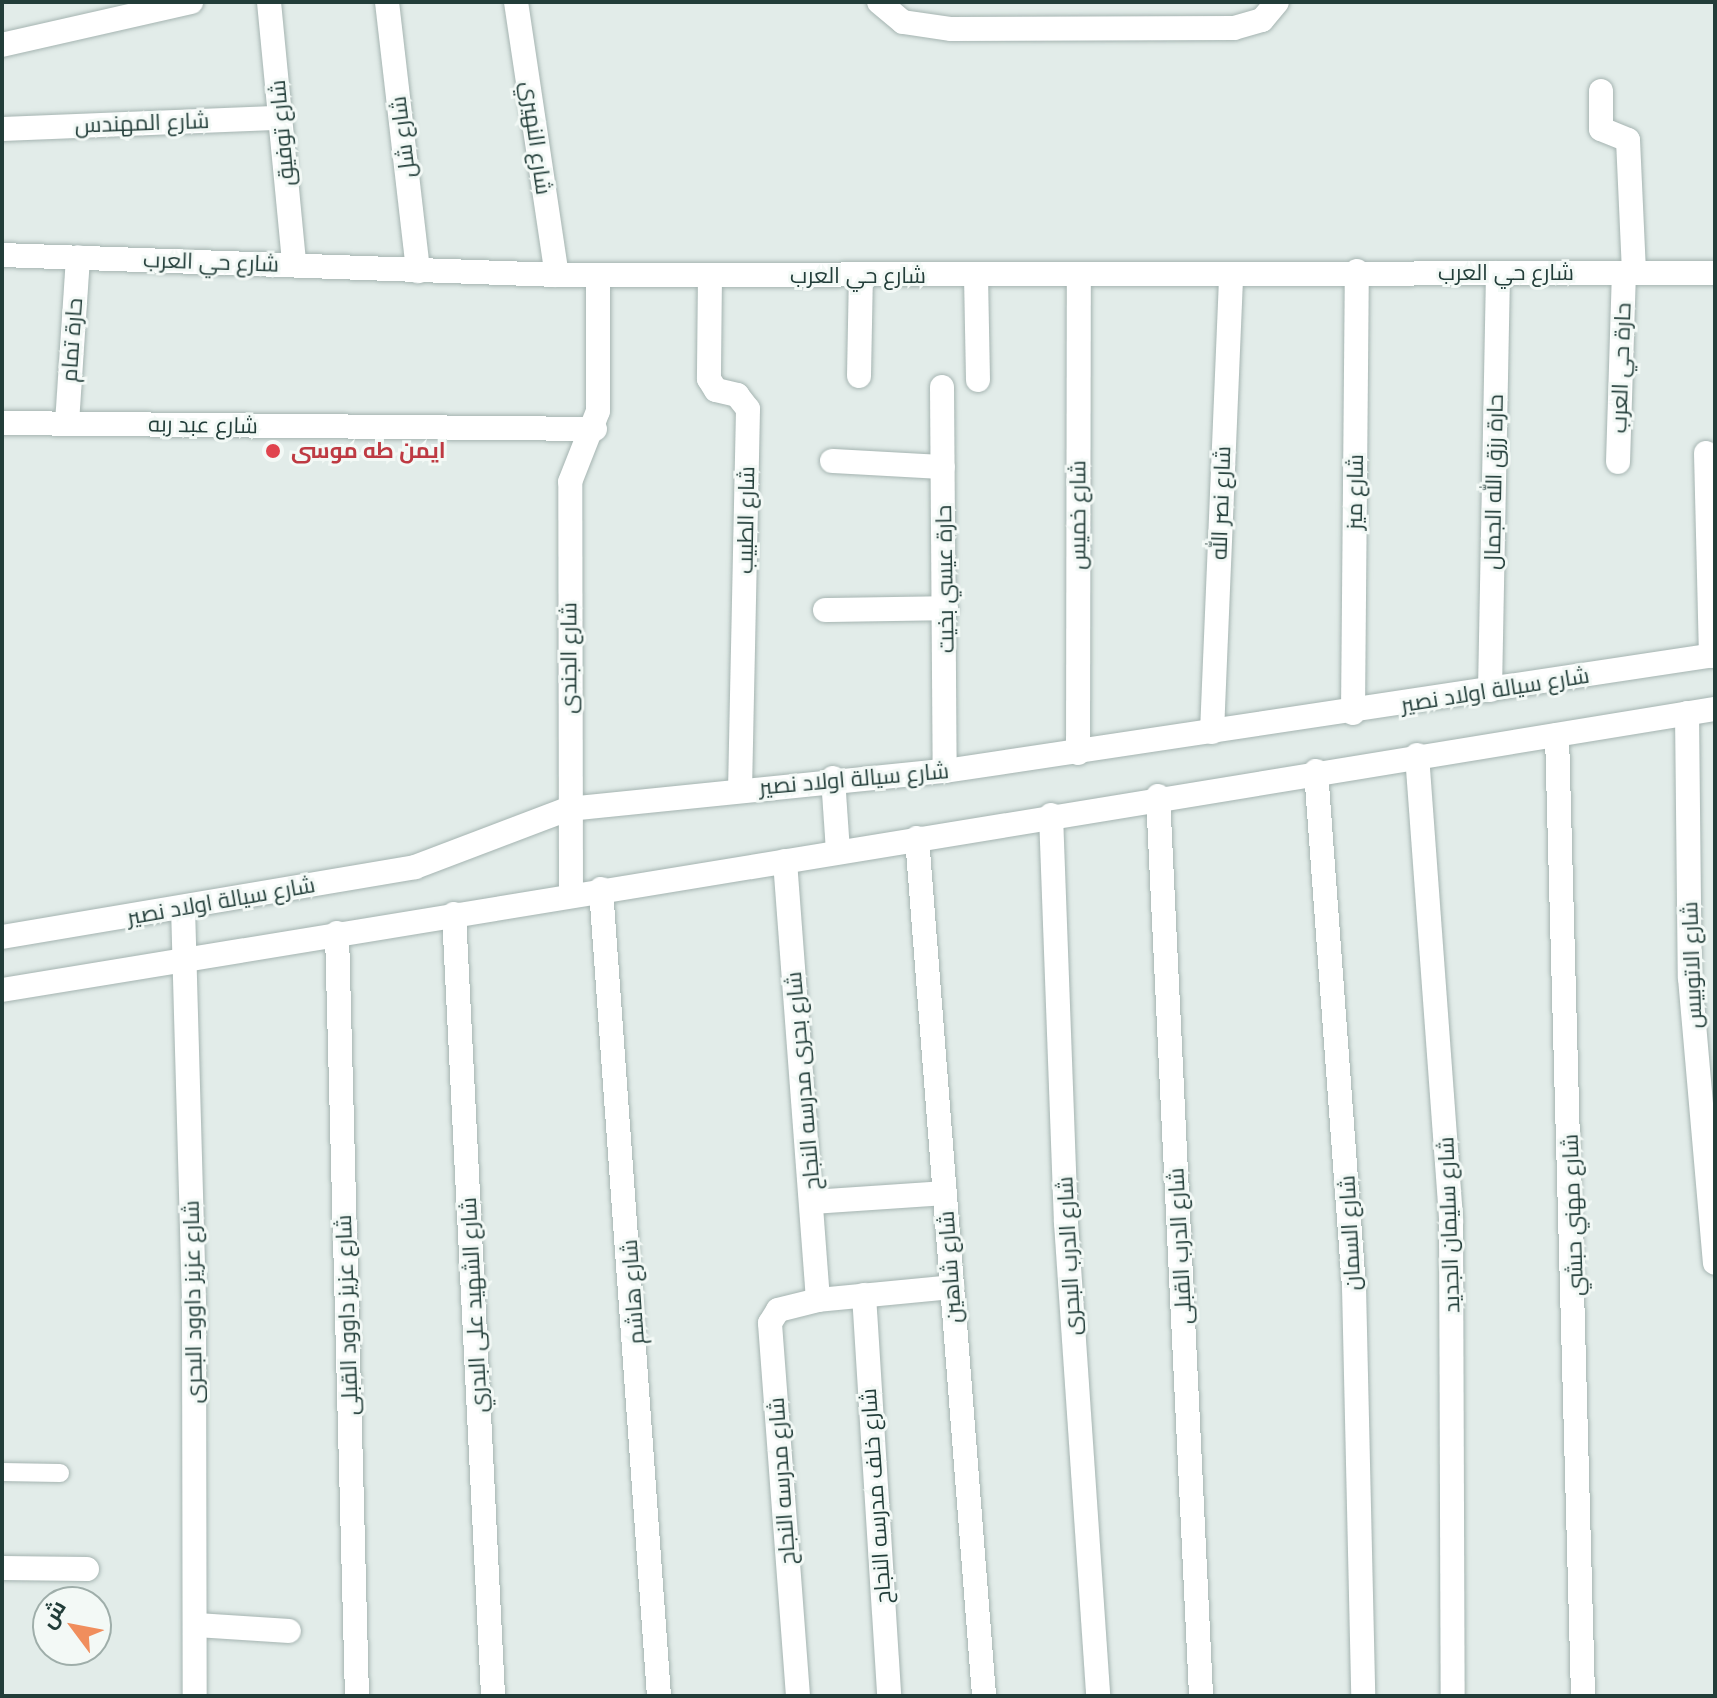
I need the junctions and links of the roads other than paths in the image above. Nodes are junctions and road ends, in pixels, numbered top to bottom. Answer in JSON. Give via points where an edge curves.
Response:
{"nodes":[{"id":1,"x":191,"y":2,"type":"edge"},
{"id":2,"x":269,"y":2,"type":"edge"},
{"id":3,"x":387,"y":2,"type":"edge"},
{"id":4,"x":516,"y":2,"type":"edge"},
{"id":5,"x":879,"y":2,"type":"edge"},
{"id":6,"x":1277,"y":2,"type":"edge"},
{"id":7,"x":2,"y":45,"type":"edge"},
{"id":8,"x":1601,"y":91,"type":"dead end"},
{"id":9,"x":281,"y":118,"type":"junction"},
{"id":10,"x":2,"y":129,"type":"edge"},
{"id":11,"x":2,"y":255,"type":"edge"},
{"id":12,"x":78,"y":257,"type":"junction"},
{"id":13,"x":294,"y":264,"type":"junction"},
{"id":14,"x":418,"y":271,"type":"junction"},
{"id":15,"x":1357,"y":271,"type":"junction"},
{"id":16,"x":1498,"y":273,"type":"junction"},
{"id":17,"x":1629,"y":273,"type":"junction"},
{"id":18,"x":1715,"y":273,"type":"edge"},
{"id":19,"x":1231,"y":274,"type":"junction"},
{"id":20,"x":557,"y":275,"type":"junction"},
{"id":21,"x":598,"y":275,"type":"junction"},
{"id":22,"x":710,"y":275,"type":"junction"},
{"id":23,"x":861,"y":276,"type":"junction"},
{"id":24,"x":976,"y":276,"type":"junction"},
{"id":25,"x":1079,"y":277,"type":"junction"},
{"id":26,"x":859,"y":376,"type":"dead end"},
{"id":27,"x":978,"y":380,"type":"dead end"},
{"id":28,"x":942,"y":387,"type":"dead end"},
{"id":29,"x":2,"y":423,"type":"edge"},
{"id":30,"x":67,"y":423,"type":"junction"},
{"id":31,"x":595,"y":429,"type":"junction"},
{"id":32,"x":1706,"y":453,"type":"dead end"},
{"id":33,"x":832,"y":461,"type":"dead end"},
{"id":34,"x":1618,"y":462,"type":"dead end"},
{"id":35,"x":943,"y":467,"type":"junction"},
{"id":36,"x":946,"y":608,"type":"junction"},
{"id":37,"x":825,"y":610,"type":"dead end"},
{"id":38,"x":1713,"y":655,"type":"edge"},
{"id":39,"x":1490,"y":690,"type":"junction"},
{"id":40,"x":1715,"y":709,"type":"edge"},
{"id":41,"x":1353,"y":713,"type":"junction"},
{"id":42,"x":1687,"y":713,"type":"junction"},
{"id":43,"x":1212,"y":732,"type":"junction"},
{"id":44,"x":1557,"y":735,"type":"junction"},
{"id":45,"x":1078,"y":753,"type":"junction"},
{"id":46,"x":1417,"y":755,"type":"junction"},
{"id":47,"x":945,"y":771,"type":"junction"},
{"id":48,"x":1316,"y":771,"type":"junction"},
{"id":49,"x":833,"y":778,"type":"junction"},
{"id":50,"x":740,"y":789,"type":"junction"},
{"id":51,"x":1158,"y":796,"type":"junction"},
{"id":52,"x":568,"y":809,"type":"junction"},
{"id":53,"x":1051,"y":815,"type":"junction"},
{"id":54,"x":917,"y":838,"type":"junction"},
{"id":55,"x":838,"y":852,"type":"junction"},
{"id":56,"x":785,"y":861,"type":"junction"},
{"id":57,"x":601,"y":889,"type":"junction"},
{"id":58,"x":571,"y":894,"type":"junction"},
{"id":59,"x":183,"y":907,"type":"junction"},
{"id":60,"x":454,"y":914,"type":"junction"},
{"id":61,"x":337,"y":933,"type":"junction"},
{"id":62,"x":2,"y":937,"type":"edge"},
{"id":63,"x":186,"y":958,"type":"junction"},
{"id":64,"x":2,"y":990,"type":"edge"},
{"id":65,"x":945,"y":1193,"type":"junction"},
{"id":66,"x":813,"y":1202,"type":"junction"},
{"id":67,"x":1715,"y":1263,"type":"edge"},
{"id":68,"x":952,"y":1287,"type":"junction"},
{"id":69,"x":864,"y":1295,"type":"junction"},
{"id":70,"x":818,"y":1300,"type":"junction"},
{"id":71,"x":2,"y":1472,"type":"edge"},
{"id":72,"x":60,"y":1473,"type":"dead end"},
{"id":73,"x":2,"y":1568,"type":"edge"},
{"id":74,"x":87,"y":1569,"type":"dead end"},
{"id":75,"x":197,"y":1625,"type":"junction"},
{"id":76,"x":289,"y":1631,"type":"dead end"},
{"id":77,"x":195,"y":1696,"type":"edge"},
{"id":78,"x":357,"y":1696,"type":"edge"},
{"id":79,"x":493,"y":1696,"type":"edge"},
{"id":80,"x":659,"y":1696,"type":"edge"},
{"id":81,"x":798,"y":1696,"type":"edge"},
{"id":82,"x":889,"y":1696,"type":"edge"},
{"id":83,"x":984,"y":1696,"type":"edge"},
{"id":84,"x":1098,"y":1696,"type":"edge"},
{"id":85,"x":1201,"y":1696,"type":"edge"},
{"id":86,"x":1363,"y":1696,"type":"edge"},
{"id":87,"x":1453,"y":1696,"type":"edge"},
{"id":88,"x":1583,"y":1696,"type":"edge"}],
"edges":[{"from":1,"to":7,"type":"street"},
{"from":2,"to":9,"type":"street","name":"شارع توفيق"},
{"from":3,"to":14,"type":"street","name":"شارع شل"},
{"from":4,"to":20,"type":"street","name":"شارع النهيري"},
{"from":5,"to":6,"type":"street","via":[[903,22],[951,29],[1234,28],[1262,20]]},
{"from":8,"to":17,"type":"street","name":"حارة حي العرب","via":[[1601,129],[1628,140]]},
{"from":9,"to":10,"type":"street","name":"شارع المهندس"},
{"from":9,"to":13,"type":"street","name":"شارع توفيق"},
{"from":11,"to":12,"type":"street","name":"شارع حي العرب"},
{"from":12,"to":13,"type":"street","name":"شارع حي العرب"},
{"from":12,"to":30,"type":"street","name":"حارة تمام"},
{"from":13,"to":14,"type":"street","name":"شارع حي العرب"},
{"from":14,"to":20,"type":"street","name":"شارع حي العرب"},
{"from":15,"to":16,"type":"street","name":"شارع حي العرب"},
{"from":15,"to":19,"type":"street","name":"شارع حي العرب"},
{"from":15,"to":41,"type":"street","name":"شارع ميز"},
{"from":16,"to":17,"type":"street","name":"شارع حي العرب"},
{"from":16,"to":39,"type":"street","name":"حارة رزق الله الجمال"},
{"from":17,"to":18,"type":"street","name":"شارع حي العرب"},
{"from":17,"to":34,"type":"street","name":"حارة حي العرب"},
{"from":19,"to":25,"type":"street","name":"شارع حي العرب"},
{"from":19,"to":43,"type":"street","name":"شارع نصر الله"},
{"from":20,"to":21,"type":"street","name":"شارع حي العرب"},
{"from":21,"to":22,"type":"street","name":"شارع حي العرب"},
{"from":21,"to":31,"type":"street"},
{"from":22,"to":23,"type":"street","name":"شارع حي العرب"},
{"from":22,"to":50,"type":"street","name":"شارع الطبيب","via":[[709,379],[716,390],[737,395],[748,409]]},
{"from":23,"to":24,"type":"street","name":"شارع حي العرب"},
{"from":23,"to":26,"type":"street"},
{"from":24,"to":25,"type":"street","name":"شارع حي العرب"},
{"from":24,"to":27,"type":"street"},
{"from":25,"to":45,"type":"street","name":"شارع خميس"},
{"from":28,"to":35,"type":"street","name":"حارة عيسي بخيت"},
{"from":29,"to":30,"type":"street","name":"شارع عبد ربه"},
{"from":30,"to":31,"type":"street","name":"شارع عبد ربه"},
{"from":31,"to":52,"type":"street","name":"شارع الجندى","via":[[570,482]]},
{"from":32,"to":38,"type":"street"},
{"from":33,"to":35,"type":"street"},
{"from":35,"to":36,"type":"street","name":"حارة عيسي بخيت"},
{"from":36,"to":37,"type":"street"},
{"from":36,"to":47,"type":"street","name":"حارة عيسي بخيت"},
{"from":38,"to":39,"type":"street","name":"شارع سيالة اولاد نصير"},
{"from":39,"to":41,"type":"street","name":"شارع سيالة اولاد نصير"},
{"from":40,"to":42,"type":"street"},
{"from":41,"to":43,"type":"street","name":"شارع سيالة اولاد نصير"},
{"from":42,"to":44,"type":"street"},
{"from":42,"to":67,"type":"street","name":"شارع الاتوبيس","via":[[1690,978]]},
{"from":43,"to":45,"type":"street","name":"شارع سيالة اولاد نصير"},
{"from":44,"to":46,"type":"street"},
{"from":44,"to":88,"type":"street","name":"شارع مهني حبشي"},
{"from":45,"to":47,"type":"street","name":"شارع سيالة اولاد نصير"},
{"from":46,"to":48,"type":"street"},
{"from":46,"to":87,"type":"street","name":"شارع سليمان الجديد","via":[[1451,1221]]},
{"from":47,"to":49,"type":"street","name":"شارع سيالة اولاد نصير"},
{"from":48,"to":51,"type":"street"},
{"from":48,"to":86,"type":"street","name":"شارع السمان","via":[[1354,1287]]},
{"from":49,"to":50,"type":"street","name":"شارع سيالة اولاد نصير"},
{"from":49,"to":55,"type":"street"},
{"from":50,"to":52,"type":"street","name":"شارع سيالة اولاد نصير"},
{"from":51,"to":53,"type":"street"},
{"from":51,"to":85,"type":"street","name":"شارع الدرب القبلى"},
{"from":52,"to":58,"type":"street","name":"شارع الجندى"},
{"from":52,"to":59,"type":"street","name":"شارع سيالة اولاد نصير","via":[[415,867]]},
{"from":53,"to":54,"type":"street"},
{"from":53,"to":84,"type":"street","name":"شارع الدرب البحرى","via":[[1066,1223]]},
{"from":54,"to":55,"type":"street"},
{"from":54,"to":65,"type":"street","name":"شارع شاهين"},
{"from":55,"to":56,"type":"street"},
{"from":56,"to":57,"type":"street"},
{"from":56,"to":66,"type":"street","name":"شارع بحرى مدرسه النجاح"},
{"from":57,"to":58,"type":"street"},
{"from":57,"to":80,"type":"street","name":"شارع هاشم"},
{"from":58,"to":60,"type":"street"},
{"from":59,"to":62,"type":"street","name":"شارع سيالة اولاد نصير"},
{"from":59,"to":63,"type":"street","name":"شارع عزيز داوود البحرى"},
{"from":60,"to":61,"type":"street"},
{"from":60,"to":79,"type":"street","name":"شارع الشهيد على البدري"},
{"from":61,"to":63,"type":"street"},
{"from":61,"to":78,"type":"street","name":"شارع عزيز داوود القبلى"},
{"from":63,"to":64,"type":"street"},
{"from":63,"to":75,"type":"street","name":"شارع عزيز داوود البحرى"},
{"from":65,"to":66,"type":"street"},
{"from":65,"to":68,"type":"street","name":"شارع شاهين"},
{"from":66,"to":70,"type":"street","name":"شارع بحرى مدرسه النجاح"},
{"from":68,"to":69,"type":"street"},
{"from":68,"to":83,"type":"street","name":"شارع شاهين"},
{"from":69,"to":70,"type":"street"},
{"from":69,"to":82,"type":"street","name":"شارع خلف مدرسه النجاح"},
{"from":70,"to":81,"type":"street","name":"شارع مدرسه النجاح","via":[[778,1310],[770,1331]]},
{"from":71,"to":72,"type":"lane"},
{"from":73,"to":74,"type":"street"},
{"from":75,"to":76,"type":"street"},
{"from":75,"to":77,"type":"street","name":"شارع عزيز داوود البحرى"}]}
